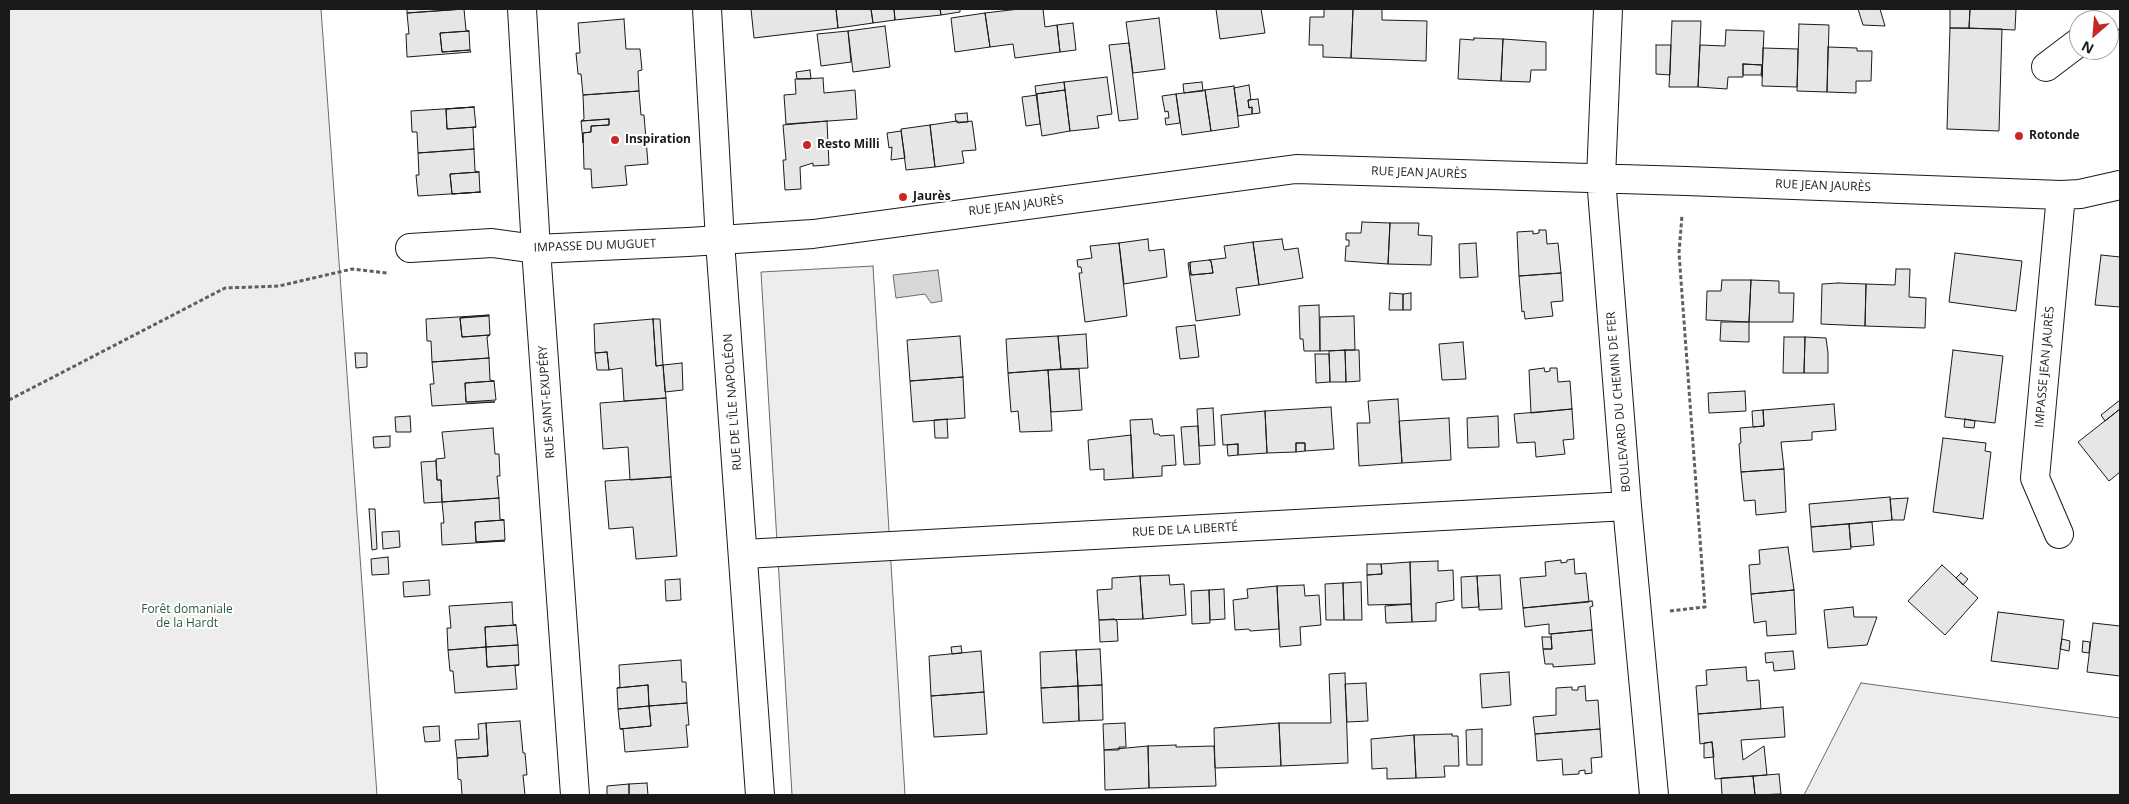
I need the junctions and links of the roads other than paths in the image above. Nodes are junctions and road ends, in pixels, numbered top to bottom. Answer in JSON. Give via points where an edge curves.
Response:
{"nodes":[{"id":1,"x":522,"y":9,"type":"edge"},
{"id":2,"x":707,"y":9,"type":"edge"},
{"id":3,"x":1608,"y":9,"type":"edge"},
{"id":4,"x":2069,"y":50,"type":"edge"},
{"id":5,"x":2046,"y":67,"type":"dead end"},
{"id":6,"x":1601,"y":178,"type":"junction"},
{"id":7,"x":2120,"y":185,"type":"edge"},
{"id":8,"x":2061,"y":195,"type":"junction"},
{"id":9,"x":720,"y":241,"type":"junction"},
{"id":10,"x":410,"y":248,"type":"road end"},
{"id":11,"x":536,"y":249,"type":"junction"},
{"id":12,"x":1627,"y":506,"type":"junction"},
{"id":13,"x":2059,"y":534,"type":"dead end"},
{"id":14,"x":744,"y":554,"type":"junction"},
{"id":15,"x":575,"y":795,"type":"edge"},
{"id":16,"x":760,"y":795,"type":"edge"},
{"id":17,"x":1654,"y":795,"type":"edge"}],
"edges":[{"from":1,"to":11,"type":"street","name":"RUE SAINT-EXUPÉRY"},
{"from":2,"to":9,"type":"street","name":"RUE DE L'ÎLE NAPOLÉON"},
{"from":3,"to":6,"type":"street","name":"BOULEVARD DU CHEMIN DE FER"},
{"from":4,"to":5,"type":"street"},
{"from":6,"to":8,"type":"street","name":"RUE JEAN JAURÈS"},
{"from":6,"to":9,"type":"street","name":"RUE JEAN JAURÈS","via":[[1296,169],[813,234]]},
{"from":6,"to":12,"type":"street","name":"BOULEVARD DU CHEMIN DE FER"},
{"from":7,"to":8,"type":"street","name":"RUE JEAN JAURÈS"},
{"from":8,"to":13,"type":"street","name":"IMPASSE JEAN JAURÈS","via":[[2035,478]]},
{"from":9,"to":11,"type":"street","name":"IMPASSE DU MUGUET"},
{"from":9,"to":14,"type":"street","name":"RUE DE L'ÎLE NAPOLÉON"},
{"from":10,"to":11,"type":"street","name":"IMPASSE DU MUGUET","via":[[492,244]]},
{"from":11,"to":15,"type":"street","name":"RUE SAINT-EXUPÉRY"},
{"from":12,"to":14,"type":"street","name":"RUE DE LA LIBERTÉ"},
{"from":12,"to":17,"type":"street","name":"BOULEVARD DU CHEMIN DE FER"},
{"from":14,"to":16,"type":"street","name":"RUE DE L'ÎLE NAPOLÉON"}]}
